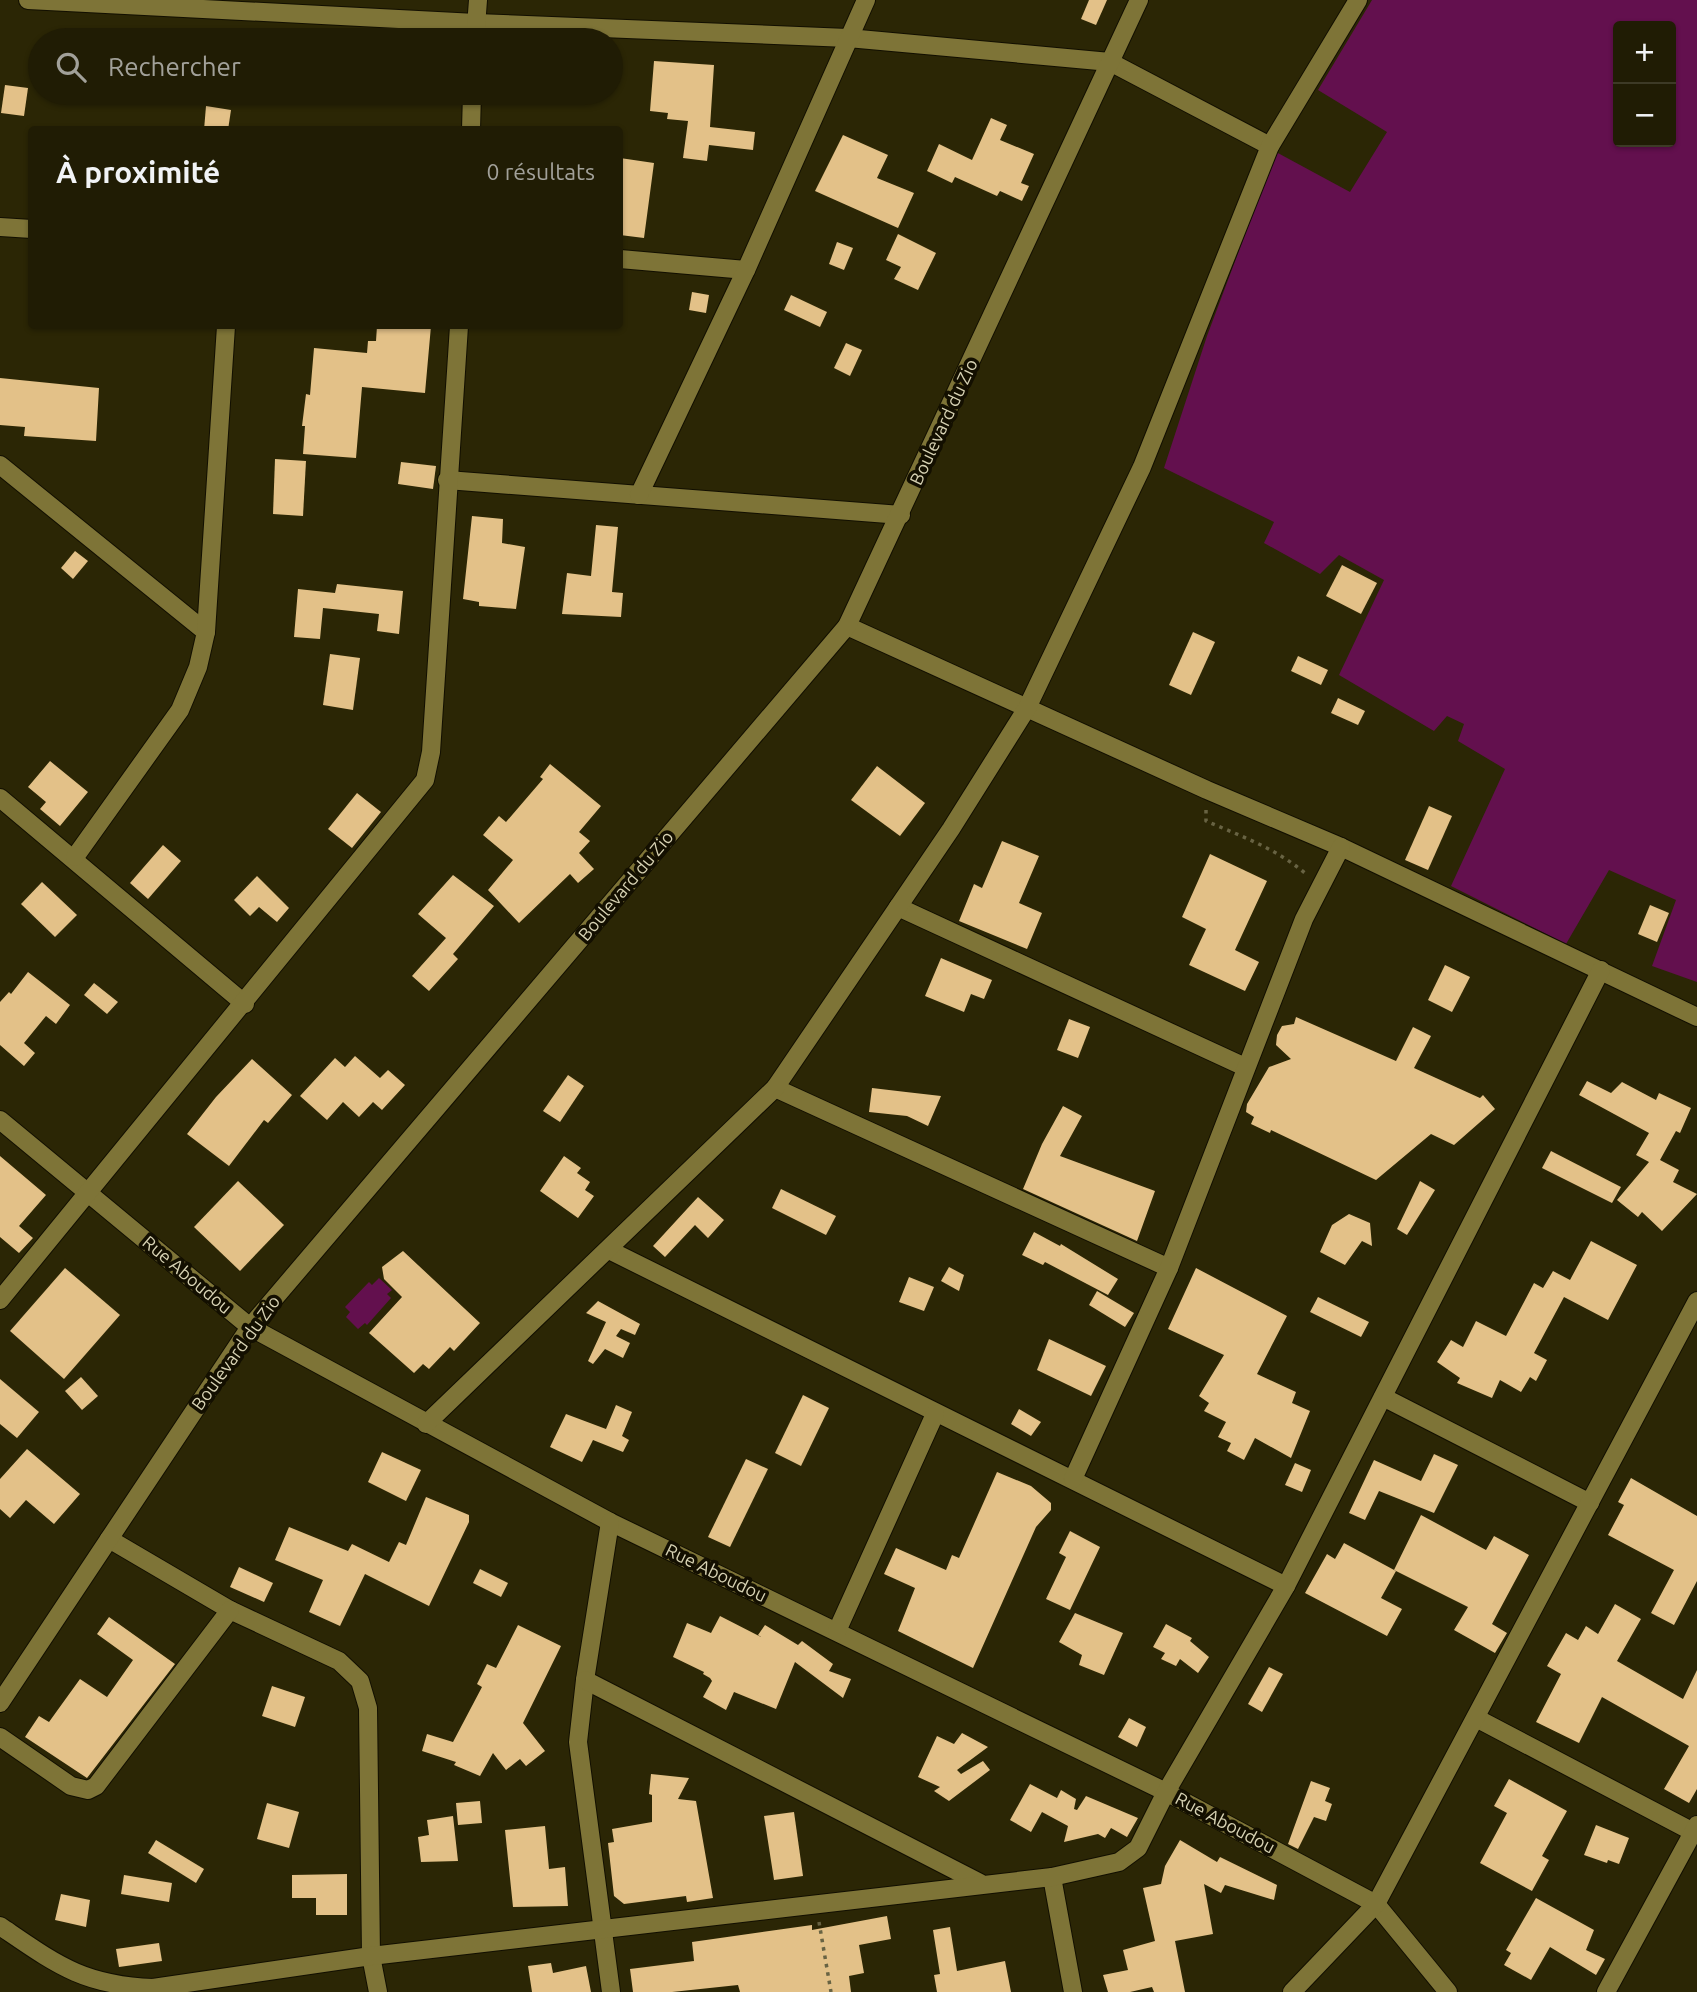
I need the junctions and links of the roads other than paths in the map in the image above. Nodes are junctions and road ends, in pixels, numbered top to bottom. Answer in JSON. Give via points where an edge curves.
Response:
{"nodes":[{"id":1,"x":28,"y":0,"type":"edge"},
{"id":2,"x":478,"y":0,"type":"edge"},
{"id":3,"x":866,"y":0,"type":"edge"},
{"id":4,"x":1139,"y":0,"type":"edge"},
{"id":5,"x":1358,"y":0,"type":"edge"},
{"id":6,"x":420,"y":28,"type":"edge"},
{"id":7,"x":476,"y":28,"type":"edge"},
{"id":8,"x":623,"y":34,"type":"edge"},
{"id":9,"x":848,"y":38,"type":"junction"},
{"id":10,"x":1110,"y":62,"type":"junction"},
{"id":11,"x":472,"y":105,"type":"edge"},
{"id":12,"x":471,"y":126,"type":"edge"},
{"id":13,"x":1270,"y":146,"type":"junction"},
{"id":14,"x":0,"y":227,"type":"edge"},
{"id":15,"x":28,"y":229,"type":"edge"},
{"id":16,"x":623,"y":260,"type":"edge"},
{"id":17,"x":746,"y":270,"type":"junction"},
{"id":18,"x":226,"y":329,"type":"edge"},
{"id":19,"x":458,"y":329,"type":"edge"},
{"id":20,"x":0,"y":465,"type":"edge"},
{"id":21,"x":447,"y":480,"type":"junction"},
{"id":22,"x":639,"y":495,"type":"junction"},
{"id":23,"x":901,"y":515,"type":"junction"},
{"id":24,"x":847,"y":626,"type":"junction"},
{"id":25,"x":206,"y":632,"type":"junction"},
{"id":26,"x":1027,"y":708,"type":"junction"},
{"id":27,"x":0,"y":798,"type":"edge"},
{"id":28,"x":1341,"y":847,"type":"junction"},
{"id":29,"x":75,"y":858,"type":"junction"},
{"id":30,"x":898,"y":907,"type":"junction"},
{"id":31,"x":1601,"y":970,"type":"junction"},
{"id":32,"x":245,"y":1004,"type":"junction"},
{"id":33,"x":1697,"y":1017,"type":"edge"},
{"id":34,"x":1245,"y":1067,"type":"junction"},
{"id":35,"x":775,"y":1088,"type":"junction"},
{"id":36,"x":0,"y":1120,"type":"edge"},
{"id":37,"x":88,"y":1192,"type":"junction"},
{"id":38,"x":609,"y":1250,"type":"junction"},
{"id":39,"x":1169,"y":1268,"type":"junction"},
{"id":40,"x":0,"y":1300,"type":"edge"},
{"id":41,"x":1697,"y":1301,"type":"edge"},
{"id":42,"x":250,"y":1327,"type":"junction"},
{"id":43,"x":1383,"y":1397,"type":"junction"},
{"id":44,"x":935,"y":1414,"type":"junction"},
{"id":45,"x":426,"y":1424,"type":"junction"},
{"id":46,"x":1073,"y":1479,"type":"junction"},
{"id":47,"x":1590,"y":1503,"type":"junction"},
{"id":48,"x":610,"y":1522,"type":"junction"},
{"id":49,"x":109,"y":1539,"type":"junction"},
{"id":50,"x":1286,"y":1586,"type":"junction"},
{"id":51,"x":230,"y":1610,"type":"junction"},
{"id":52,"x":837,"y":1630,"type":"junction"},
{"id":53,"x":585,"y":1680,"type":"junction"},
{"id":54,"x":0,"y":1703,"type":"edge"},
{"id":55,"x":1476,"y":1718,"type":"junction"},
{"id":56,"x":0,"y":1737,"type":"edge"},
{"id":57,"x":1166,"y":1792,"type":"junction"},
{"id":58,"x":1696,"y":1830,"type":"edge"},
{"id":59,"x":1052,"y":1877,"type":"junction"},
{"id":60,"x":981,"y":1884,"type":"junction"},
{"id":61,"x":1376,"y":1904,"type":"junction"},
{"id":62,"x":0,"y":1926,"type":"edge"},
{"id":63,"x":600,"y":1928,"type":"junction"},
{"id":64,"x":371,"y":1956,"type":"junction"},
{"id":65,"x":377,"y":1992,"type":"edge"},
{"id":66,"x":611,"y":1992,"type":"edge"},
{"id":67,"x":1073,"y":1992,"type":"edge"},
{"id":68,"x":1292,"y":1992,"type":"edge"},
{"id":69,"x":1448,"y":1992,"type":"edge"},
{"id":70,"x":1606,"y":1992,"type":"edge"}],
"edges":[{"from":1,"to":6,"type":"street"},
{"from":2,"to":7,"type":"street"},
{"from":3,"to":9,"type":"street"},
{"from":4,"to":10,"type":"street","name":"Boulevard du Zio"},
{"from":5,"to":13,"type":"street"},
{"from":8,"to":9,"type":"street"},
{"from":9,"to":10,"type":"street"},
{"from":9,"to":17,"type":"street"},
{"from":10,"to":13,"type":"street"},
{"from":10,"to":23,"type":"street","name":"Boulevard du Zio"},
{"from":11,"to":12,"type":"street"},
{"from":13,"to":26,"type":"street","via":[[1137,479]]},
{"from":14,"to":15,"type":"street"},
{"from":16,"to":17,"type":"street"},
{"from":17,"to":22,"type":"street"},
{"from":18,"to":25,"type":"street"},
{"from":19,"to":21,"type":"street"},
{"from":20,"to":25,"type":"street"},
{"from":21,"to":22,"type":"street"},
{"from":21,"to":32,"type":"street","via":[[431,752],[425,780]]},
{"from":22,"to":23,"type":"street"},
{"from":23,"to":24,"type":"street","name":"Boulevard du Zio"},
{"from":24,"to":26,"type":"street"},
{"from":24,"to":42,"type":"street","name":"Boulevard du Zio"},
{"from":25,"to":29,"type":"street","via":[[180,710]]},
{"from":26,"to":28,"type":"street"},
{"from":26,"to":30,"type":"street"},
{"from":27,"to":29,"type":"street"},
{"from":28,"to":31,"type":"street"},
{"from":28,"to":34,"type":"street","via":[[1310,904]]},
{"from":29,"to":32,"type":"street"},
{"from":30,"to":34,"type":"street"},
{"from":30,"to":35,"type":"street"},
{"from":31,"to":33,"type":"street"},
{"from":31,"to":43,"type":"street"},
{"from":32,"to":37,"type":"street"},
{"from":34,"to":39,"type":"street"},
{"from":35,"to":38,"type":"street"},
{"from":35,"to":39,"type":"street"},
{"from":36,"to":37,"type":"street","name":"Rue Aboudou"},
{"from":37,"to":40,"type":"street"},
{"from":37,"to":42,"type":"street","name":"Rue Aboudou"},
{"from":38,"to":44,"type":"street"},
{"from":38,"to":45,"type":"street"},
{"from":39,"to":46,"type":"street"},
{"from":41,"to":47,"type":"street"},
{"from":42,"to":45,"type":"street","name":"Rue Aboudou"},
{"from":42,"to":49,"type":"street","name":"Boulevard du Zio"},
{"from":43,"to":47,"type":"street"},
{"from":43,"to":50,"type":"street"},
{"from":44,"to":46,"type":"street"},
{"from":44,"to":52,"type":"street"},
{"from":45,"to":48,"type":"street","name":"Rue Aboudou"},
{"from":46,"to":50,"type":"street"},
{"from":47,"to":55,"type":"street"},
{"from":48,"to":52,"type":"street","name":"Rue Aboudou"},
{"from":48,"to":53,"type":"street"},
{"from":49,"to":51,"type":"street"},
{"from":49,"to":54,"type":"street","name":"Boulevard du Zio"},
{"from":50,"to":57,"type":"street"},
{"from":51,"to":56,"type":"street","via":[[96,1786],[88,1790],[71,1786]]},
{"from":51,"to":64,"type":"street","via":[[339,1661],[351,1670],[366,1694]]},
{"from":52,"to":57,"type":"street","name":"Rue Aboudou"},
{"from":53,"to":60,"type":"street"},
{"from":53,"to":63,"type":"street","via":[[579,1758]]},
{"from":55,"to":58,"type":"street"},
{"from":55,"to":61,"type":"street"},
{"from":57,"to":59,"type":"street","via":[[1130,1856],[1107,1866]]},
{"from":57,"to":61,"type":"street","name":"Rue Aboudou"},
{"from":58,"to":70,"type":"street"},
{"from":59,"to":60,"type":"street"},
{"from":59,"to":67,"type":"street"},
{"from":60,"to":63,"type":"street"},
{"from":61,"to":68,"type":"street"},
{"from":61,"to":69,"type":"street","name":"Rue Aboudou"},
{"from":62,"to":64,"type":"street","via":[[77,1975],[120,1986],[153,1987]]},
{"from":63,"to":64,"type":"street"},
{"from":63,"to":66,"type":"street"},
{"from":64,"to":65,"type":"street"}]}
